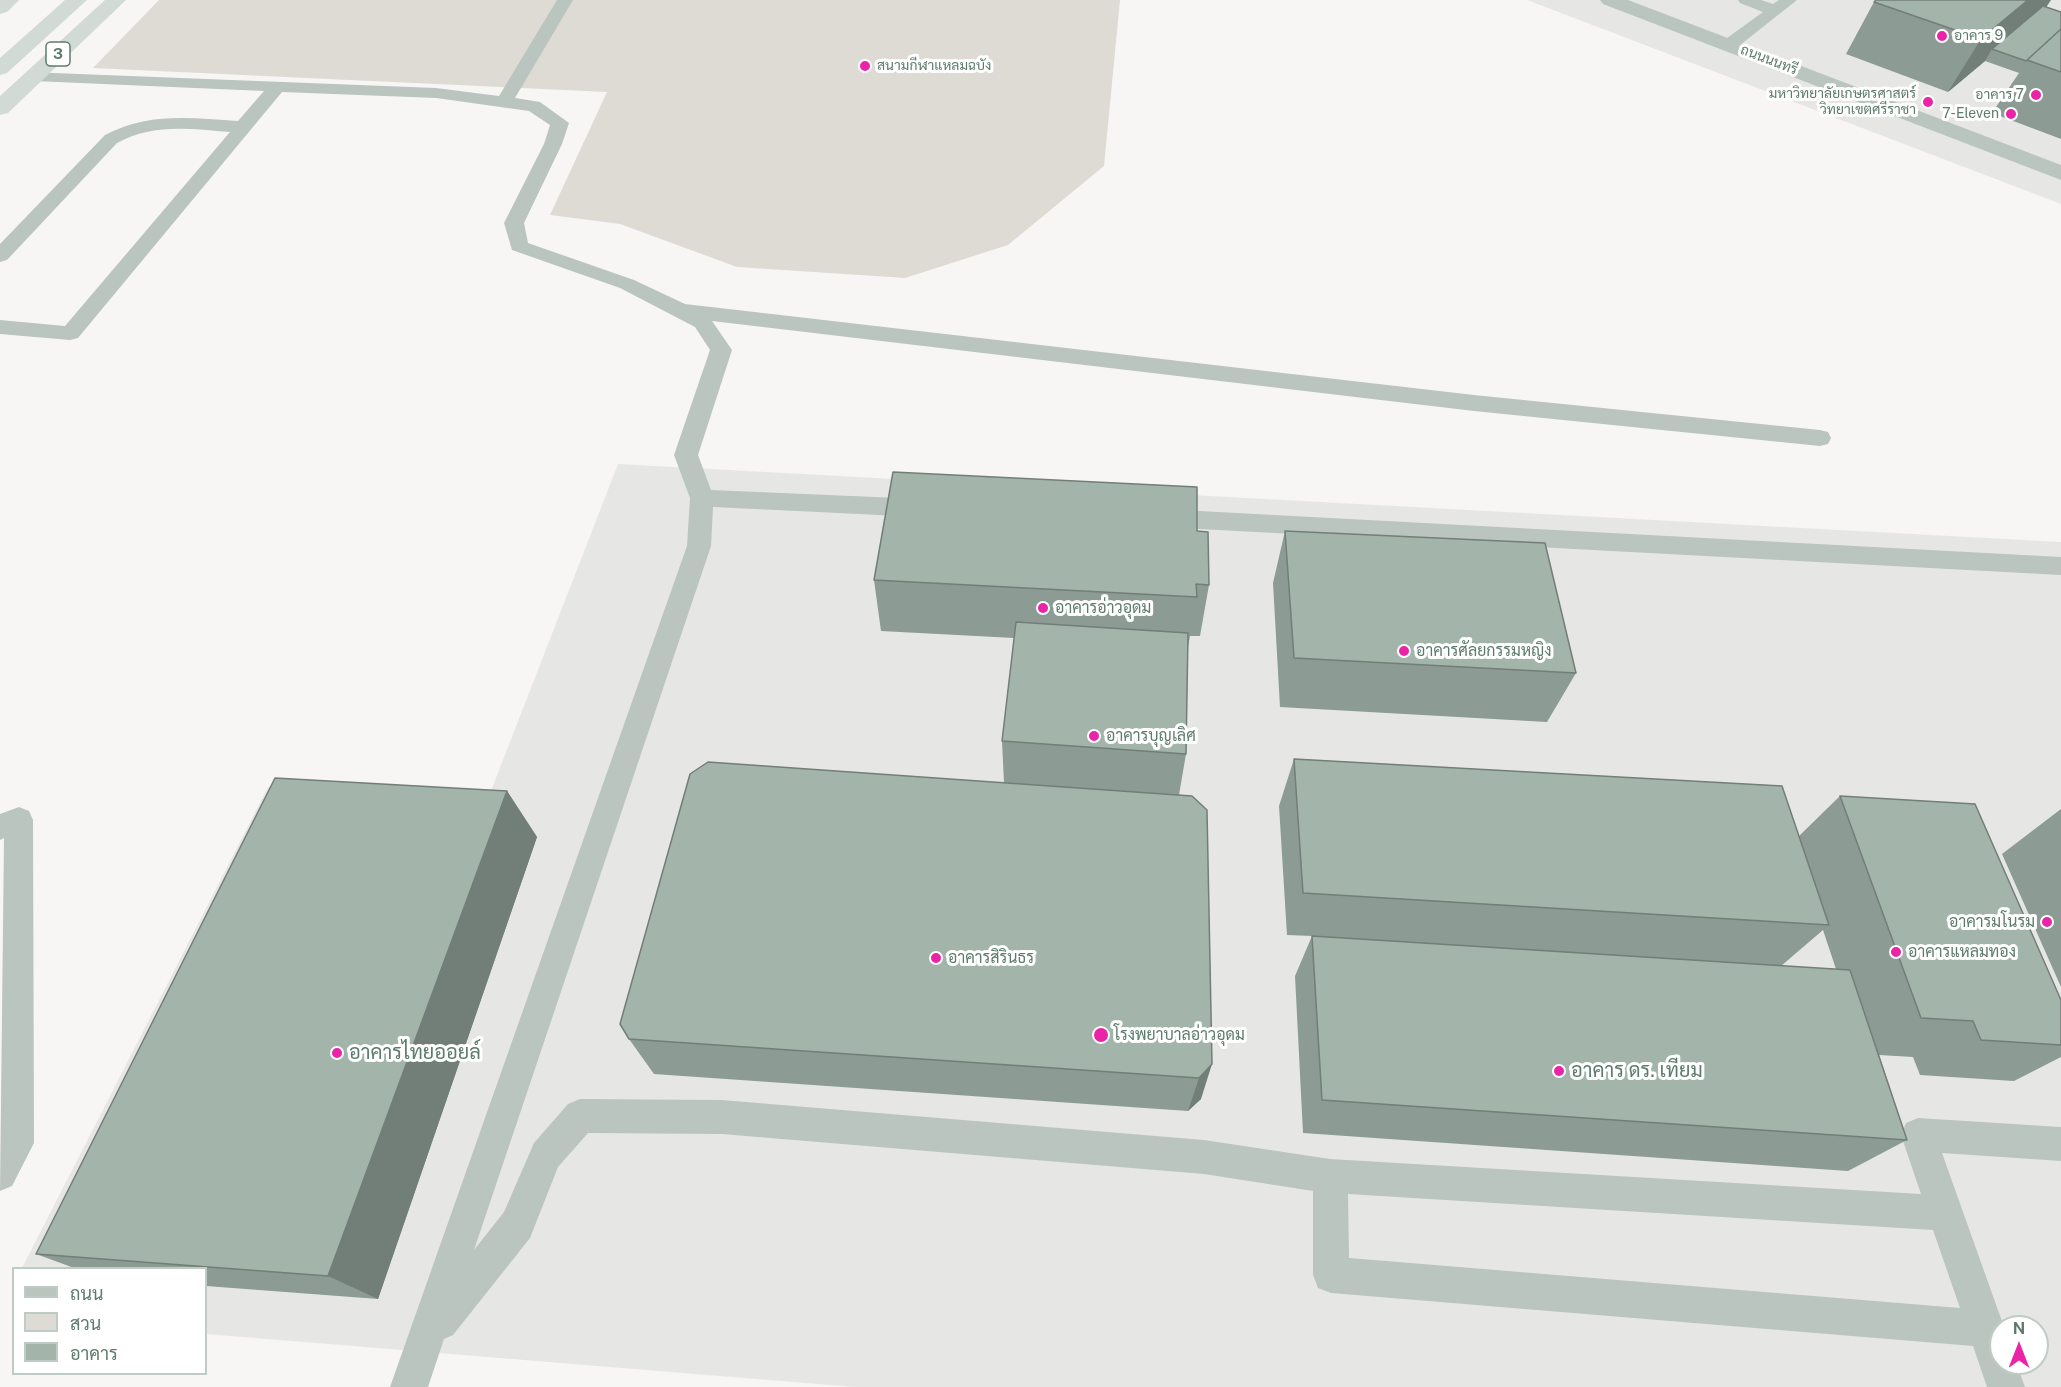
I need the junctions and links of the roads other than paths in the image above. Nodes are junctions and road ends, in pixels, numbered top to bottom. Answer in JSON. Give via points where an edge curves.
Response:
{"nodes":[{"id":1,"x":9,"y":0,"type":"edge"},
{"id":2,"x":77,"y":0,"type":"edge"},
{"id":3,"x":116,"y":0,"type":"edge"},
{"id":4,"x":565,"y":0,"type":"edge"},
{"id":5,"x":1610,"y":0,"type":"edge"},
{"id":6,"x":1746,"y":0,"type":"edge"},
{"id":7,"x":1789,"y":0,"type":"edge"},
{"id":8,"x":0,"y":8,"type":"edge"},
{"id":9,"x":1774,"y":10,"type":"junction"},
{"id":10,"x":1729,"y":45,"type":"junction"},
{"id":11,"x":0,"y":69,"type":"edge"},
{"id":12,"x":34,"y":76,"type":"junction"},
{"id":13,"x":276,"y":88,"type":"junction"},
{"id":14,"x":504,"y":102,"type":"junction"},
{"id":15,"x":0,"y":108,"type":"edge"},
{"id":16,"x":243,"y":127,"type":"junction"},
{"id":17,"x":2061,"y":173,"type":"edge"},
{"id":18,"x":0,"y":255,"type":"edge"},
{"id":19,"x":681,"y":311,"type":"junction"},
{"id":20,"x":0,"y":327,"type":"edge"},
{"id":21,"x":1820,"y":438,"type":"dead end"},
{"id":22,"x":702,"y":498,"type":"junction"},
{"id":23,"x":949,"y":509,"type":"edge"},
{"id":24,"x":1137,"y":517,"type":"edge"},
{"id":25,"x":2061,"y":566,"type":"edge"},
{"id":26,"x":0,"y":827,"type":"edge"},
{"id":27,"x":2061,"y":1144,"type":"edge"},
{"id":28,"x":0,"y":1174,"type":"edge"},
{"id":29,"x":1330,"y":1176,"type":"junction"},
{"id":30,"x":1946,"y":1213,"type":"junction"},
{"id":31,"x":1986,"y":1329,"type":"junction"},
{"id":32,"x":426,"y":1338,"type":"junction"},
{"id":33,"x":409,"y":1387,"type":"edge"},
{"id":34,"x":2006,"y":1387,"type":"edge"}],
"edges":[{"from":1,"to":8,"type":"highway"},
{"from":2,"to":11,"type":"highway","number":"3"},
{"from":3,"to":12,"type":"highway","number":"3"},
{"from":4,"to":14,"type":"lane"},
{"from":5,"to":10,"type":"street","name":"ถนนนนทรี"},
{"from":6,"to":9,"type":"lane"},
{"from":7,"to":9,"type":"lane"},
{"from":9,"to":10,"type":"lane"},
{"from":10,"to":17,"type":"street","name":"ถนนนนทรี"},
{"from":12,"to":13,"type":"lane"},
{"from":12,"to":15,"type":"highway","number":"3"},
{"from":13,"to":14,"type":"lane","via":[[436,93]]},
{"from":13,"to":16,"type":"lane"},
{"from":14,"to":19,"type":"lane","via":[[534,106],[560,123],[514,223],[519,246],[627,284]]},
{"from":16,"to":18,"type":"lane","via":[[149,123],[127,129],[111,139]]},
{"from":16,"to":20,"type":"lane","via":[[70,333]]},
{"from":19,"to":21,"type":"lane","via":[[1474,403]]},
{"from":19,"to":22,"type":"lane","via":[[702,322],[722,350],[686,455]]},
{"from":22,"to":23,"type":"lane"},
{"from":22,"to":32,"type":"lane","via":[[699,546]]},
{"from":24,"to":25,"type":"lane"},
{"from":26,"to":28,"type":"lane","via":[[19,820],[17,1143]]},
{"from":27,"to":30,"type":"lane","via":[[1918,1135]]},
{"from":29,"to":30,"type":"lane"},
{"from":29,"to":31,"type":"lane","via":[[1331,1275]]},
{"from":29,"to":32,"type":"lane","via":[[1204,1157],[722,1117],[580,1116],[546,1155],[517,1225]]},
{"from":30,"to":31,"type":"lane"},
{"from":31,"to":34,"type":"lane"},
{"from":32,"to":33,"type":"lane"}]}
